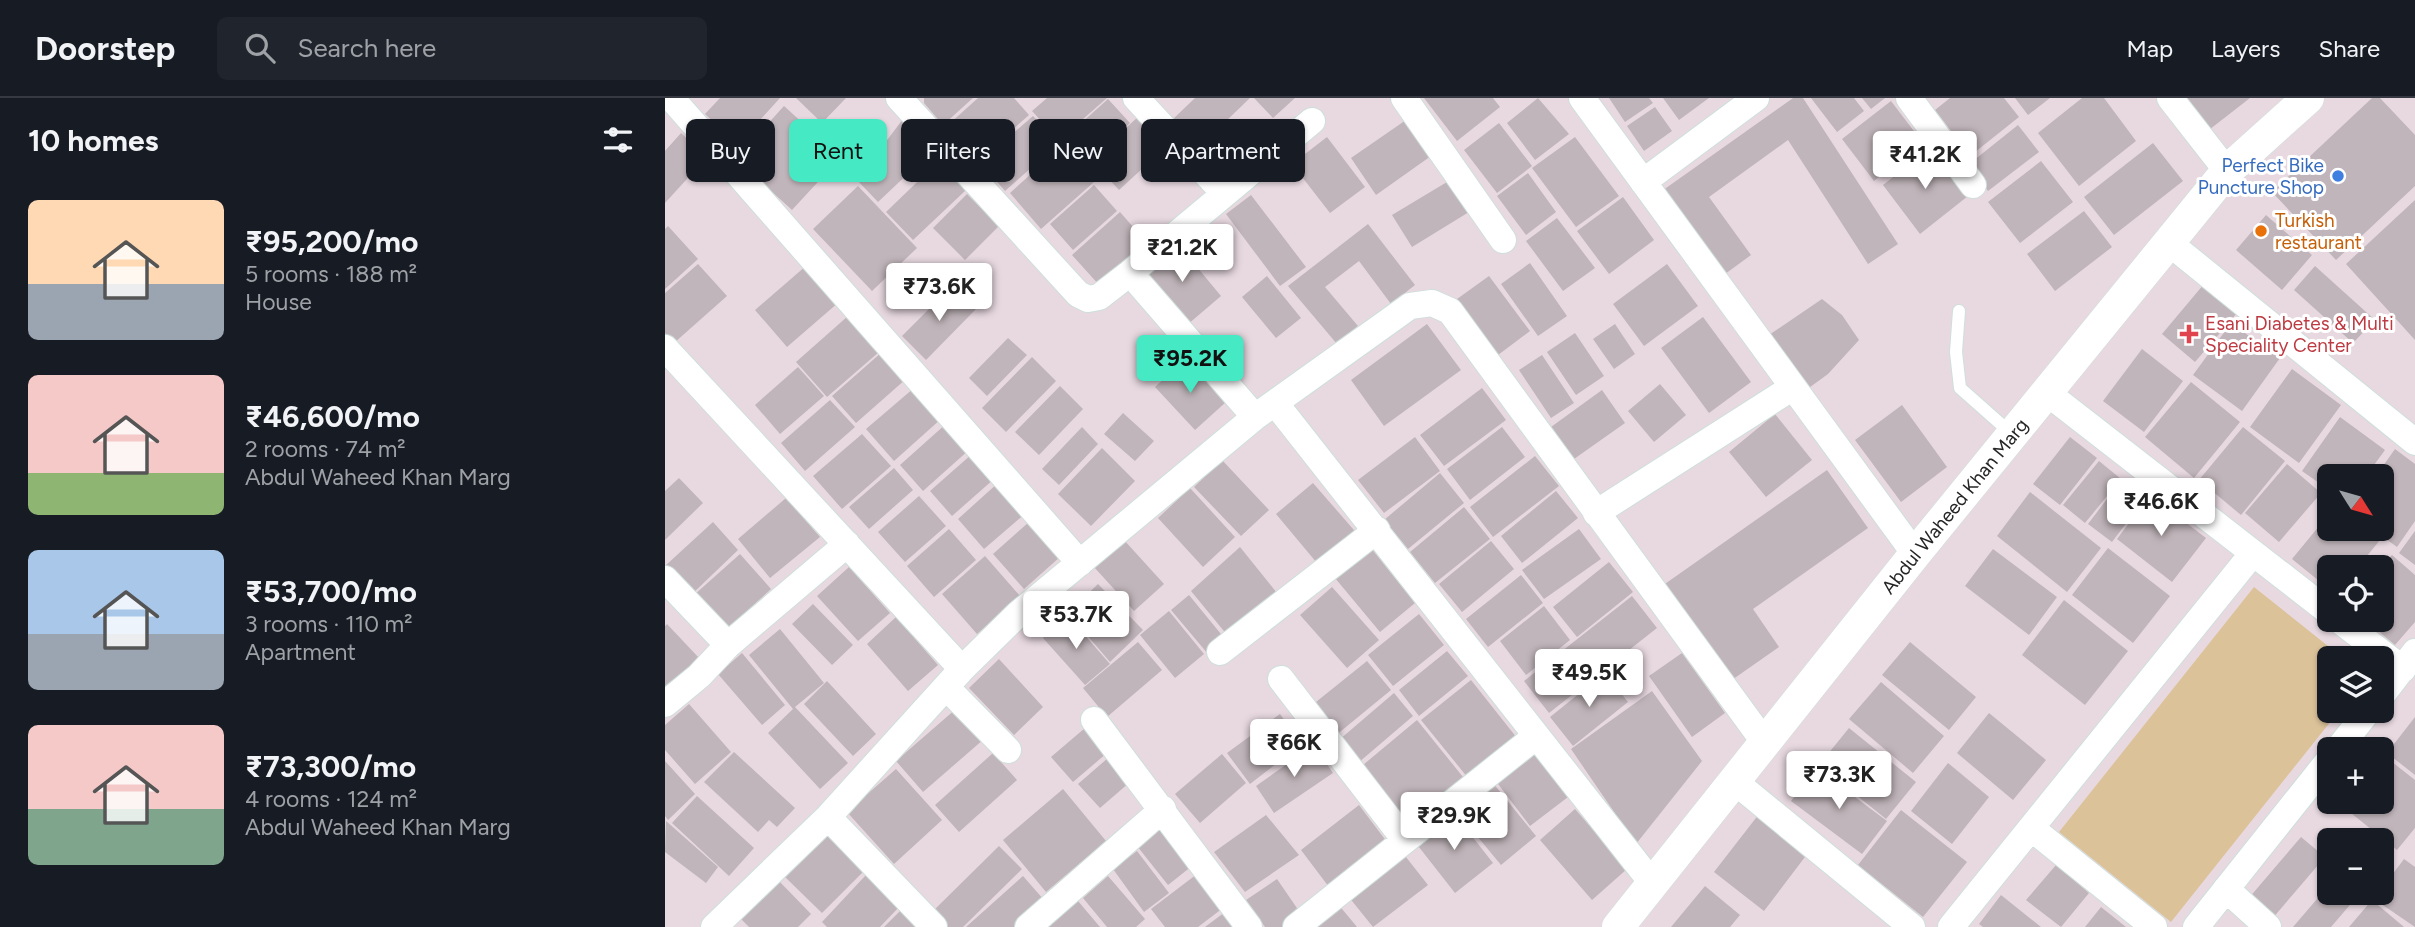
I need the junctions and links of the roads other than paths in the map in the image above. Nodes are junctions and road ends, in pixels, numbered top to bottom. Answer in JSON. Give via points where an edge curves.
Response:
{"nodes":[{"id":1,"x":899,"y":98,"type":"edge"},
{"id":2,"x":1136,"y":98,"type":"edge"},
{"id":3,"x":1404,"y":98,"type":"edge"},
{"id":4,"x":1582,"y":98,"type":"edge"},
{"id":5,"x":1756,"y":98,"type":"edge"},
{"id":6,"x":1909,"y":98,"type":"edge"},
{"id":7,"x":2170,"y":98,"type":"edge"},
{"id":8,"x":2308,"y":98,"type":"edge"},
{"id":9,"x":673,"y":100,"type":"dead end"},
{"id":10,"x":1312,"y":121,"type":"dead end"},
{"id":11,"x":2227,"y":171,"type":"junction"},
{"id":12,"x":1643,"y":183,"type":"junction"},
{"id":13,"x":1973,"y":185,"type":"dead end"},
{"id":14,"x":1224,"y":193,"type":"junction"},
{"id":15,"x":1503,"y":240,"type":"dead end"},
{"id":16,"x":2168,"y":242,"type":"junction"},
{"id":17,"x":1129,"y":273,"type":"junction"},
{"id":18,"x":1959,"y":311,"type":"dead end"},
{"id":19,"x":665,"y":348,"type":"edge"},
{"id":20,"x":1793,"y":387,"type":"junction"},
{"id":21,"x":2046,"y":392,"type":"junction"},
{"id":22,"x":1265,"y":410,"type":"junction"},
{"id":23,"x":2012,"y":435,"type":"junction"},
{"id":24,"x":2415,"y":442,"type":"edge"},
{"id":25,"x":1596,"y":513,"type":"junction"},
{"id":26,"x":1377,"y":530,"type":"junction"},
{"id":27,"x":847,"y":544,"type":"junction"},
{"id":28,"x":2253,"y":553,"type":"junction"},
{"id":29,"x":1915,"y":554,"type":"junction"},
{"id":30,"x":1080,"y":563,"type":"junction"},
{"id":31,"x":665,"y":579,"type":"edge"},
{"id":32,"x":2317,"y":603,"type":"edge"},
{"id":33,"x":2360,"y":632,"type":"edge"},
{"id":34,"x":728,"y":645,"type":"junction"},
{"id":35,"x":1220,"y":653,"type":"dead end"},
{"id":36,"x":2409,"y":660,"type":"edge"},
{"id":37,"x":954,"y":678,"type":"junction"},
{"id":38,"x":1281,"y":679,"type":"dead end"},
{"id":39,"x":2394,"y":679,"type":"edge"},
{"id":40,"x":665,"y":704,"type":"edge"},
{"id":41,"x":1094,"y":720,"type":"dead end"},
{"id":42,"x":2359,"y":723,"type":"edge"},
{"id":43,"x":1535,"y":737,"type":"junction"},
{"id":44,"x":2348,"y":737,"type":"edge"},
{"id":45,"x":1765,"y":743,"type":"junction"},
{"id":46,"x":1009,"y":750,"type":"dead end"},
{"id":47,"x":2317,"y":775,"type":"edge"},
{"id":48,"x":1734,"y":781,"type":"junction"},
{"id":49,"x":1163,"y":809,"type":"junction"},
{"id":50,"x":828,"y":817,"type":"junction"},
{"id":51,"x":2031,"y":828,"type":"junction"},
{"id":52,"x":1405,"y":840,"type":"junction"},
{"id":53,"x":1653,"y":884,"type":"junction"},
{"id":54,"x":2226,"y":889,"type":"junction"},
{"id":55,"x":723,"y":924,"type":"edge"},
{"id":56,"x":1621,"y":926,"type":"edge"},
{"id":57,"x":934,"y":927,"type":"edge"},
{"id":58,"x":1028,"y":927,"type":"edge"},
{"id":59,"x":1249,"y":927,"type":"edge"},
{"id":60,"x":1296,"y":927,"type":"edge"},
{"id":61,"x":1912,"y":927,"type":"edge"},
{"id":62,"x":1951,"y":927,"type":"edge"},
{"id":63,"x":2154,"y":927,"type":"edge"},
{"id":64,"x":2196,"y":927,"type":"edge"},
{"id":65,"x":2268,"y":927,"type":"edge"}],
"edges":[{"from":1,"to":17,"type":"street","via":[[1078,294],[1088,299],[1099,297]]},
{"from":2,"to":14,"type":"street"},
{"from":3,"to":15,"type":"street"},
{"from":4,"to":12,"type":"street"},
{"from":5,"to":12,"type":"street"},
{"from":6,"to":13,"type":"street"},
{"from":7,"to":11,"type":"street"},
{"from":8,"to":11,"type":"street","name":"Abdul Waheed Khan Marg"},
{"from":9,"to":30,"type":"street"},
{"from":10,"to":14,"type":"street"},
{"from":11,"to":16,"type":"street","name":"Abdul Waheed Khan Marg"},
{"from":12,"to":20,"type":"street"},
{"from":14,"to":17,"type":"street"},
{"from":16,"to":21,"type":"street","name":"Abdul Waheed Khan Marg"},
{"from":16,"to":24,"type":"street"},
{"from":17,"to":22,"type":"street"},
{"from":18,"to":23,"type":"lane","via":[[1956,352],[1960,388]]},
{"from":19,"to":27,"type":"street"},
{"from":20,"to":25,"type":"street"},
{"from":20,"to":29,"type":"street"},
{"from":21,"to":23,"type":"street","name":"Abdul Waheed Khan Marg"},
{"from":21,"to":28,"type":"street"},
{"from":22,"to":25,"type":"street","via":[[1411,306],[1432,303],[1450,311]]},
{"from":22,"to":26,"type":"street"},
{"from":22,"to":30,"type":"street"},
{"from":23,"to":29,"type":"street","name":"Abdul Waheed Khan Marg"},
{"from":25,"to":45,"type":"street"},
{"from":26,"to":35,"type":"street"},
{"from":26,"to":43,"type":"street"},
{"from":27,"to":34,"type":"street"},
{"from":27,"to":37,"type":"street"},
{"from":28,"to":32,"type":"street"},
{"from":28,"to":51,"type":"street"},
{"from":29,"to":45,"type":"street","name":"Abdul Waheed Khan Marg"},
{"from":30,"to":37,"type":"street","via":[[1018,614]]},
{"from":31,"to":34,"type":"street"},
{"from":33,"to":36,"type":"street"},
{"from":34,"to":40,"type":"street"},
{"from":36,"to":39,"type":"street"},
{"from":37,"to":46,"type":"street"},
{"from":37,"to":50,"type":"street"},
{"from":38,"to":52,"type":"street"},
{"from":41,"to":49,"type":"street"},
{"from":42,"to":44,"type":"street"},
{"from":43,"to":52,"type":"street"},
{"from":43,"to":53,"type":"street"},
{"from":45,"to":48,"type":"street","name":"Abdul Waheed Khan Marg"},
{"from":47,"to":54,"type":"street"},
{"from":48,"to":53,"type":"street","name":"Abdul Waheed Khan Marg"},
{"from":48,"to":61,"type":"street"},
{"from":49,"to":58,"type":"street"},
{"from":49,"to":59,"type":"street"},
{"from":50,"to":55,"type":"street"},
{"from":50,"to":57,"type":"street"},
{"from":51,"to":62,"type":"street"},
{"from":51,"to":63,"type":"street"},
{"from":52,"to":60,"type":"street"},
{"from":53,"to":56,"type":"street","name":"Abdul Waheed Khan Marg"},
{"from":54,"to":64,"type":"street"},
{"from":54,"to":65,"type":"street"}]}
